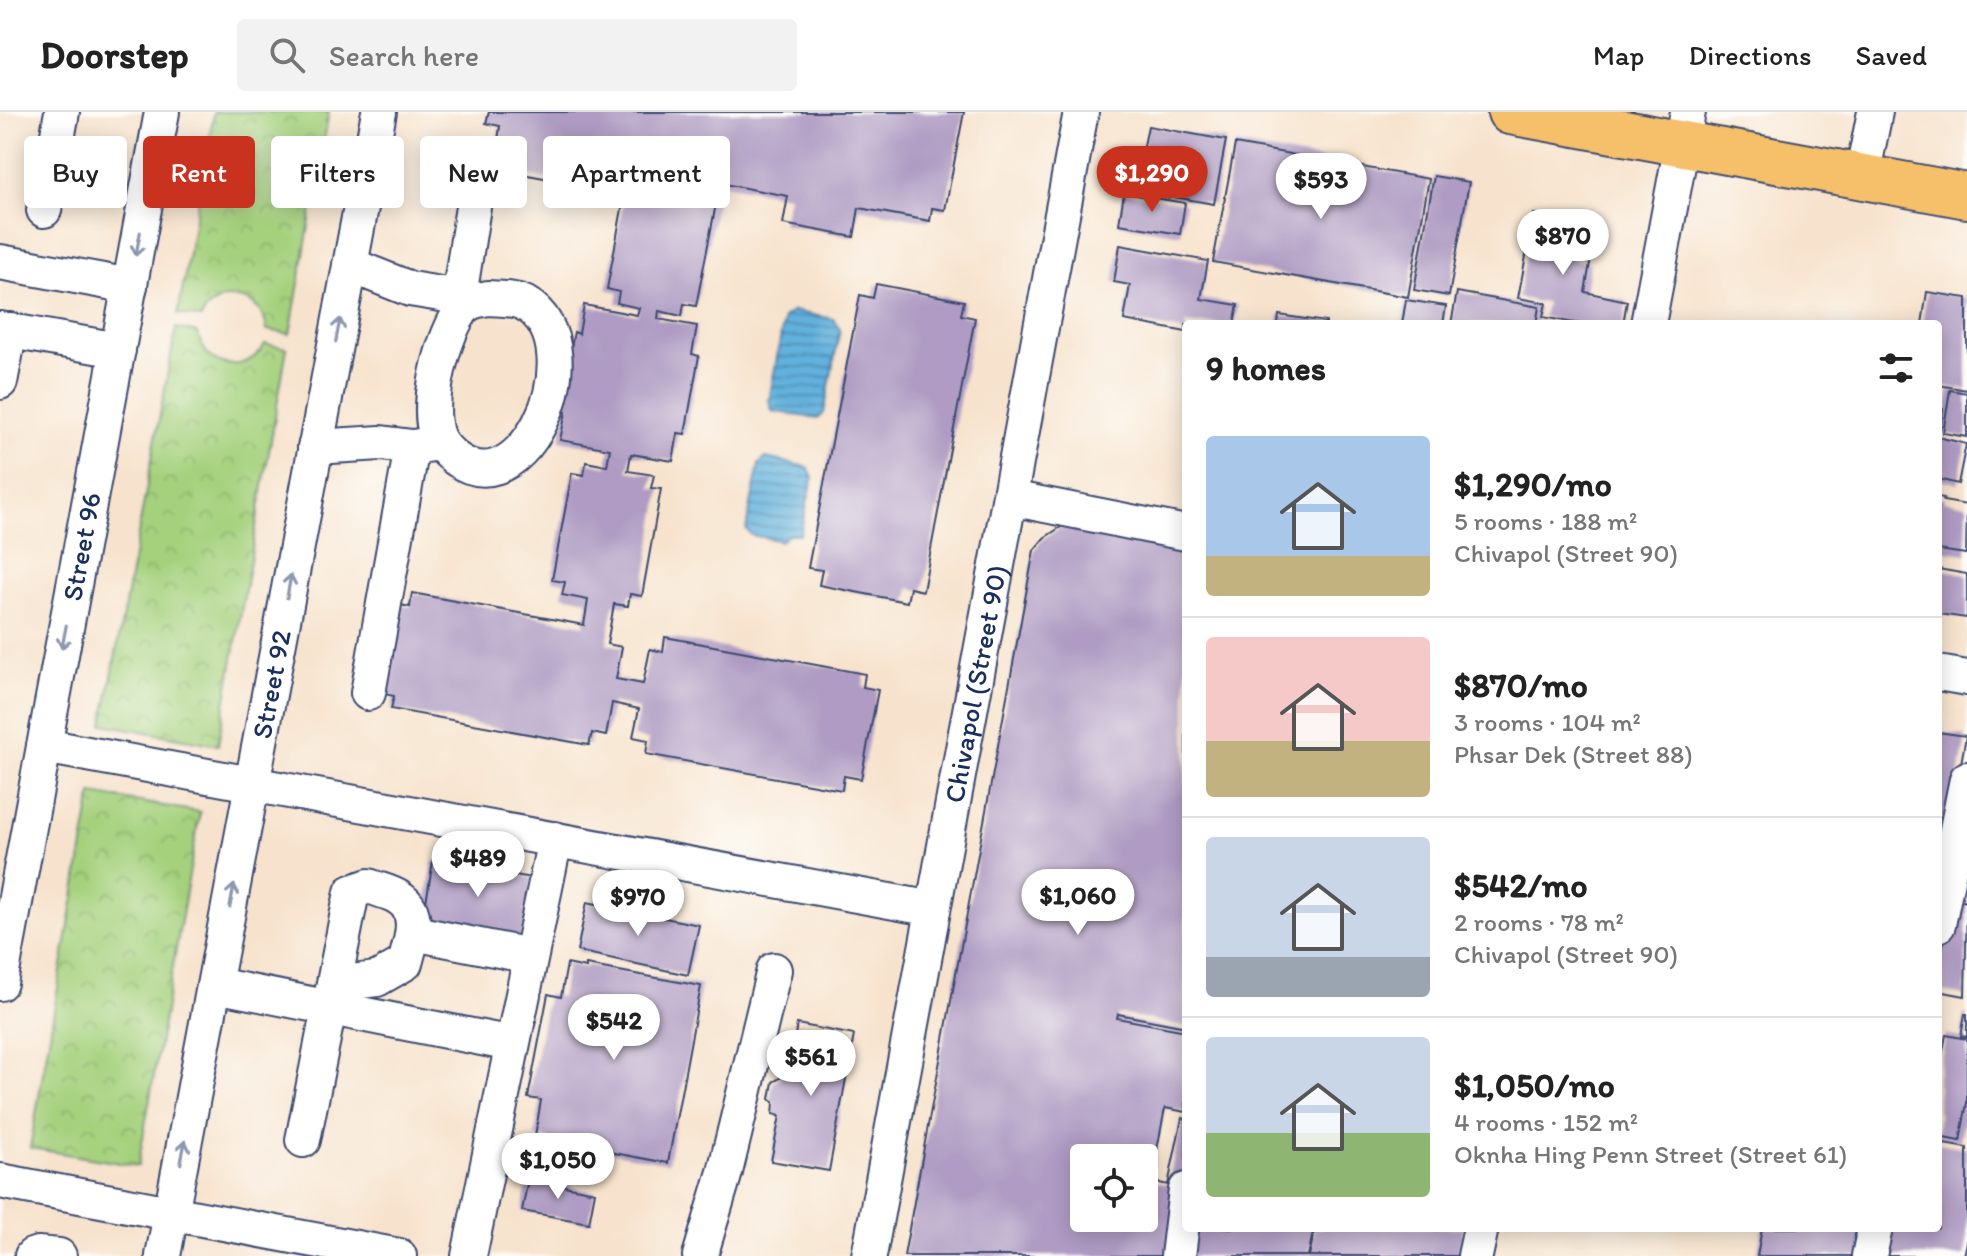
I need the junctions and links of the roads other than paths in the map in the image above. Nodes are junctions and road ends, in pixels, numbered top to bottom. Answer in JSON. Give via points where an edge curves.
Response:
{"nodes":[{"id":1,"x":62,"y":112,"type":"edge"},
{"id":2,"x":162,"y":112,"type":"edge"},
{"id":3,"x":379,"y":112,"type":"edge"},
{"id":4,"x":1081,"y":112,"type":"edge"},
{"id":5,"x":1875,"y":112,"type":"edge"},
{"id":6,"x":1526,"y":113,"type":"edge"},
{"id":7,"x":1685,"y":128,"type":"edge"},
{"id":8,"x":1862,"y":177,"type":"junction"},
{"id":9,"x":1967,"y":196,"type":"edge"},
{"id":10,"x":474,"y":208,"type":"edge"},
{"id":11,"x":44,"y":210,"type":"dead end"},
{"id":12,"x":0,"y":262,"type":"edge"},
{"id":13,"x":350,"y":265,"type":"junction"},
{"id":14,"x":130,"y":286,"type":"junction"},
{"id":15,"x":463,"y":300,"type":"junction"},
{"id":16,"x":1649,"y":320,"type":"edge"},
{"id":17,"x":5,"y":330,"type":"edge"},
{"id":18,"x":118,"y":350,"type":"junction"},
{"id":19,"x":0,"y":382,"type":"edge"},
{"id":20,"x":426,"y":445,"type":"junction"},
{"id":21,"x":315,"y":447,"type":"junction"},
{"id":22,"x":1010,"y":498,"type":"junction"},
{"id":23,"x":1182,"y":532,"type":"edge"},
{"id":24,"x":1942,"y":674,"type":"edge"},
{"id":25,"x":1967,"y":678,"type":"edge"},
{"id":26,"x":368,"y":693,"type":"dead end"},
{"id":27,"x":44,"y":746,"type":"junction"},
{"id":28,"x":1967,"y":779,"type":"edge"},
{"id":29,"x":253,"y":784,"type":"junction"},
{"id":30,"x":555,"y":839,"type":"junction"},
{"id":31,"x":1942,"y":905,"type":"edge"},
{"id":32,"x":933,"y":909,"type":"junction"},
{"id":33,"x":414,"y":933,"type":"junction"},
{"id":34,"x":530,"y":956,"type":"junction"},
{"id":35,"x":774,"y":970,"type":"dead end"},
{"id":36,"x":0,"y":983,"type":"edge"},
{"id":37,"x":215,"y":985,"type":"junction"},
{"id":38,"x":332,"y":996,"type":"junction"},
{"id":39,"x":512,"y":1044,"type":"junction"},
{"id":40,"x":303,"y":1140,"type":"dead end"},
{"id":41,"x":0,"y":1181,"type":"edge"},
{"id":42,"x":171,"y":1213,"type":"junction"},
{"id":43,"x":1182,"y":1223,"type":"edge"},
{"id":44,"x":1480,"y":1232,"type":"edge"},
{"id":45,"x":1874,"y":1232,"type":"edge"},
{"id":46,"x":32,"y":1256,"type":"edge"},
{"id":47,"x":59,"y":1256,"type":"edge"},
{"id":48,"x":163,"y":1256,"type":"edge"},
{"id":49,"x":399,"y":1256,"type":"edge"},
{"id":50,"x":469,"y":1256,"type":"edge"},
{"id":51,"x":700,"y":1256,"type":"edge"},
{"id":52,"x":869,"y":1256,"type":"edge"},
{"id":53,"x":1178,"y":1256,"type":"edge"},
{"id":54,"x":1475,"y":1256,"type":"edge"},
{"id":55,"x":1869,"y":1256,"type":"edge"}],
"edges":[{"from":1,"to":11,"type":"street"},
{"from":2,"to":14,"type":"street","name":"Street 96","one_way":true},
{"from":3,"to":13,"type":"street","name":"Street 92"},
{"from":4,"to":22,"type":"street","name":"Chivapol (Street 90)"},
{"from":5,"to":8,"type":"street"},
{"from":6,"to":7,"type":"highway"},
{"from":7,"to":8,"type":"highway"},
{"from":7,"to":16,"type":"street"},
{"from":8,"to":9,"type":"highway"},
{"from":10,"to":15,"type":"street"},
{"from":12,"to":14,"type":"street"},
{"from":13,"to":15,"type":"street","via":[[410,289]]},
{"from":21,"to":13,"type":"street","name":"Street 92","one_way":true},
{"from":14,"to":18,"type":"street","name":"Street 96"},
{"from":15,"to":20,"type":"street","via":[[437,374],[434,422]]},
{"from":15,"to":20,"type":"street","via":[[521,301],[535,311],[549,332],[552,390],[529,444],[506,463],[485,468],[467,464]]},
{"from":17,"to":18,"type":"street"},
{"from":17,"to":19,"type":"street"},
{"from":18,"to":27,"type":"street","name":"Street 96","one_way":true},
{"from":20,"to":21,"type":"street"},
{"from":20,"to":26,"type":"street"},
{"from":29,"to":21,"type":"street","name":"Street 92","one_way":true},
{"from":22,"to":23,"type":"street"},
{"from":22,"to":32,"type":"street","name":"Chivapol (Street 90)"},
{"from":24,"to":25,"type":"street"},
{"from":27,"to":29,"type":"street"},
{"from":27,"to":36,"type":"street","name":"Street 96"},
{"from":28,"to":31,"type":"street"},
{"from":29,"to":30,"type":"street"},
{"from":37,"to":29,"type":"street","name":"Street 92","one_way":true},
{"from":30,"to":32,"type":"street"},
{"from":30,"to":34,"type":"street"},
{"from":32,"to":52,"type":"street","name":"Chivapol (Street 90)"},
{"from":33,"to":34,"type":"street"},
{"from":33,"to":38,"type":"street","via":[[405,963]]},
{"from":33,"to":38,"type":"street","via":[[401,898],[369,886],[352,892]]},
{"from":34,"to":39,"type":"street"},
{"from":35,"to":51,"type":"street"},
{"from":37,"to":38,"type":"street"},
{"from":42,"to":37,"type":"street","name":"Street 92","one_way":true},
{"from":38,"to":39,"type":"street"},
{"from":38,"to":40,"type":"street"},
{"from":39,"to":50,"type":"street"},
{"from":41,"to":42,"type":"street"},
{"from":42,"to":48,"type":"street","name":"Street 92"},
{"from":42,"to":49,"type":"street"},
{"from":43,"to":53,"type":"street"},
{"from":44,"to":54,"type":"street"},
{"from":45,"to":55,"type":"street"},
{"from":46,"to":47,"type":"street"}]}
